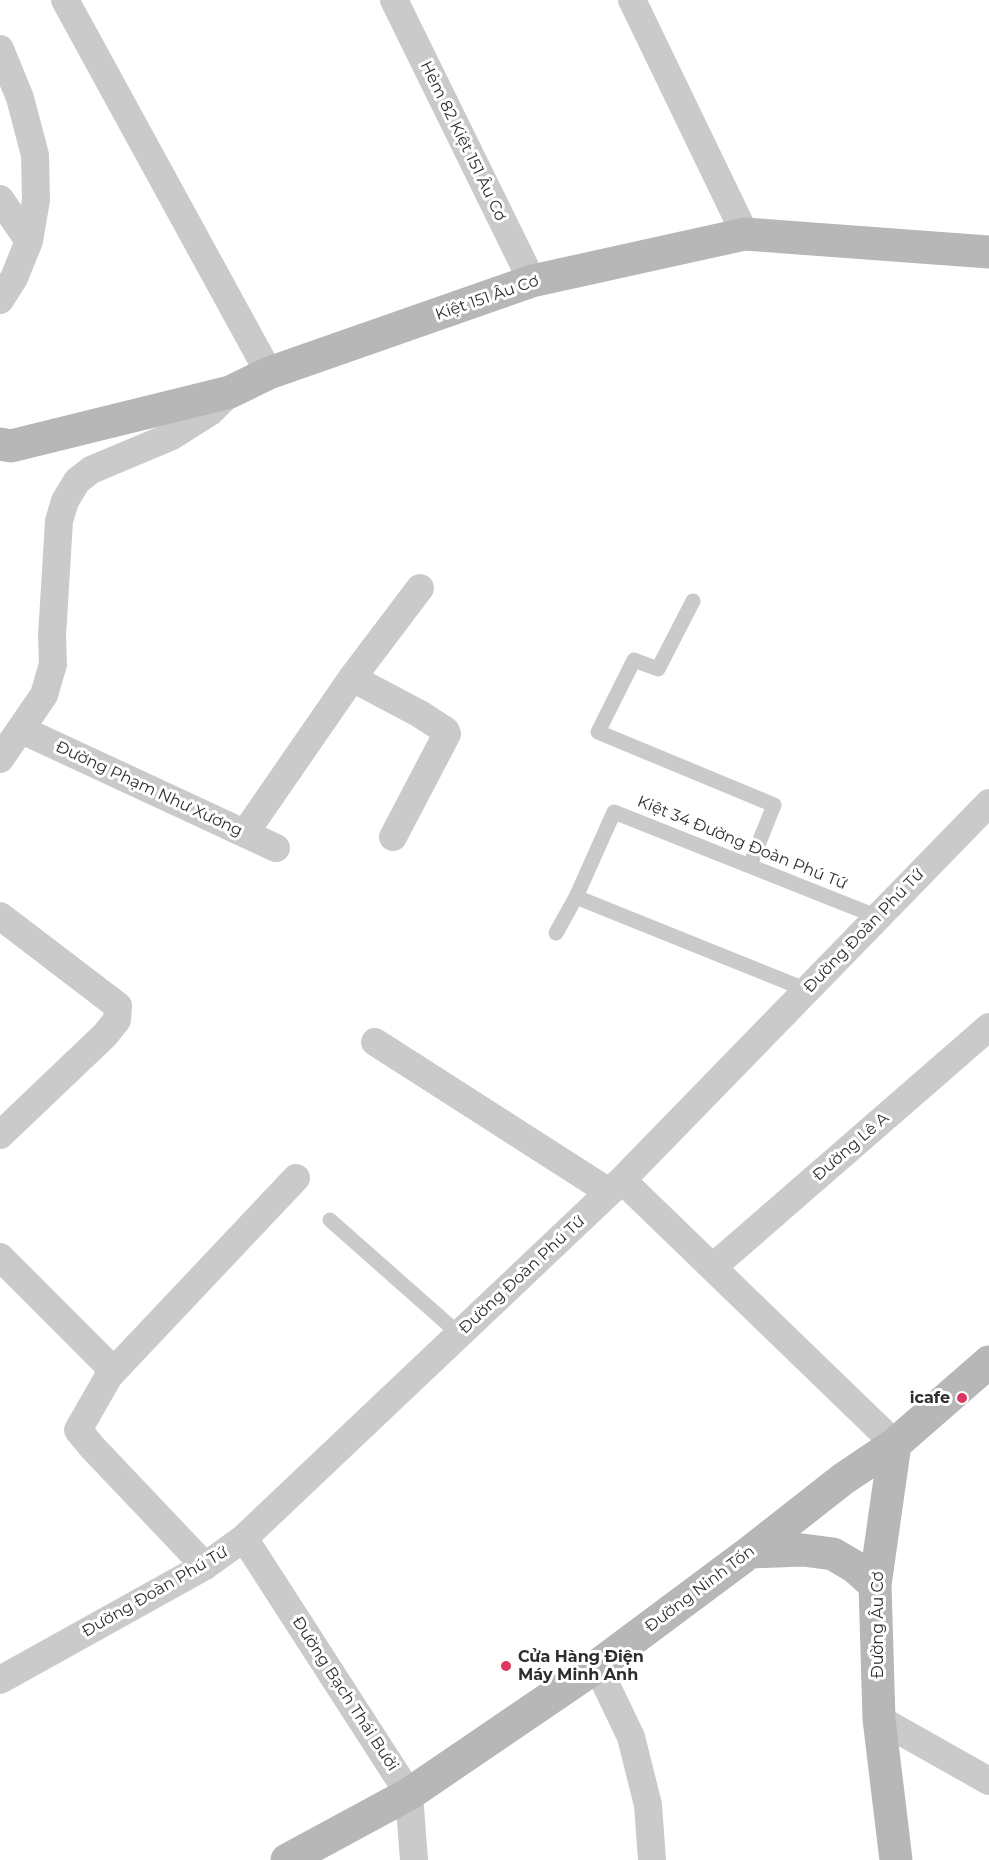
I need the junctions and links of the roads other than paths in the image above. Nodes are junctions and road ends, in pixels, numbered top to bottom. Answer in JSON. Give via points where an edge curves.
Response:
{"nodes":[{"id":1,"x":65,"y":0,"type":"edge"},
{"id":2,"x":394,"y":0,"type":"edge"},
{"id":3,"x":632,"y":0,"type":"edge"},
{"id":4,"x":0,"y":49,"type":"edge"},
{"id":5,"x":0,"y":199,"type":"edge"},
{"id":6,"x":745,"y":234,"type":"junction"},
{"id":7,"x":29,"y":241,"type":"junction"},
{"id":8,"x":989,"y":252,"type":"edge"},
{"id":9,"x":532,"y":281,"type":"junction"},
{"id":10,"x":0,"y":300,"type":"edge"},
{"id":11,"x":269,"y":374,"type":"junction"},
{"id":12,"x":230,"y":392,"type":"junction"},
{"id":13,"x":0,"y":444,"type":"edge"},
{"id":14,"x":420,"y":588,"type":"dead end"},
{"id":15,"x":693,"y":601,"type":"dead end"},
{"id":16,"x":352,"y":678,"type":"junction"},
{"id":17,"x":22,"y":730,"type":"junction"},
{"id":18,"x":0,"y":759,"type":"edge"},
{"id":19,"x":989,"y":803,"type":"edge"},
{"id":20,"x":245,"y":833,"type":"junction"},
{"id":21,"x":393,"y":837,"type":"dead end"},
{"id":22,"x":276,"y":848,"type":"dead end"},
{"id":23,"x":750,"y":865,"type":"junction"},
{"id":24,"x":576,"y":897,"type":"junction"},
{"id":25,"x":0,"y":916,"type":"edge"},
{"id":26,"x":878,"y":917,"type":"junction"},
{"id":27,"x":556,"y":933,"type":"dead end"},
{"id":28,"x":807,"y":990,"type":"junction"},
{"id":29,"x":989,"y":1027,"type":"edge"},
{"id":30,"x":375,"y":1041,"type":"dead end"},
{"id":31,"x":0,"y":1135,"type":"edge"},
{"id":32,"x":296,"y":1178,"type":"dead end"},
{"id":33,"x":616,"y":1186,"type":"junction"},
{"id":34,"x":330,"y":1220,"type":"dead end"},
{"id":35,"x":0,"y":1257,"type":"edge"},
{"id":36,"x":713,"y":1267,"type":"junction"},
{"id":37,"x":459,"y":1334,"type":"junction"},
{"id":38,"x":989,"y":1362,"type":"edge"},
{"id":39,"x":109,"y":1377,"type":"junction"},
{"id":40,"x":895,"y":1444,"type":"junction"},
{"id":41,"x":244,"y":1538,"type":"junction"},
{"id":42,"x":750,"y":1552,"type":"junction"},
{"id":43,"x":205,"y":1566,"type":"junction"},
{"id":44,"x":875,"y":1584,"type":"junction"},
{"id":45,"x":597,"y":1666,"type":"junction"},
{"id":46,"x":0,"y":1680,"type":"edge"},
{"id":47,"x":879,"y":1719,"type":"junction"},
{"id":48,"x":989,"y":1781,"type":"edge"},
{"id":49,"x":409,"y":1794,"type":"junction"},
{"id":50,"x":287,"y":1860,"type":"edge"},
{"id":51,"x":414,"y":1860,"type":"edge"},
{"id":52,"x":652,"y":1860,"type":"edge"},
{"id":53,"x":896,"y":1860,"type":"edge"}],
"edges":[{"from":1,"to":11,"type":"street"},
{"from":2,"to":9,"type":"street","name":"Hẻm 82 Kiệt 151 Âu Cơ"},
{"from":3,"to":6,"type":"street"},
{"from":4,"to":7,"type":"street","via":[[20,98],[35,155],[36,200]]},
{"from":5,"to":7,"type":"street"},
{"from":6,"to":8,"type":"street","name":"Kiệt 151 Âu Cơ"},
{"from":6,"to":9,"type":"street","name":"Kiệt 151 Âu Cơ"},
{"from":7,"to":10,"type":"street"},
{"from":9,"to":11,"type":"street","name":"Kiệt 151 Âu Cơ"},
{"from":11,"to":12,"type":"street","name":"Kiệt 151 Âu Cơ"},
{"from":12,"to":13,"type":"street","name":"Kiệt 151 Âu Cơ","via":[[11,446]]},
{"from":12,"to":17,"type":"street","via":[[210,412],[172,436],[91,470],[77,481],[59,521],[52,664],[44,695]]},
{"from":14,"to":16,"type":"street"},
{"from":15,"to":23,"type":"lane","via":[[658,669],[634,660],[598,732],[774,805]]},
{"from":16,"to":20,"type":"street"},
{"from":16,"to":21,"type":"street","via":[[420,714],[447,734]]},
{"from":17,"to":18,"type":"street"},
{"from":17,"to":20,"type":"street","name":"Đường Phạm Như Xương"},
{"from":19,"to":26,"type":"street","name":"Đường Đoàn Phú Tứ"},
{"from":20,"to":22,"type":"street","name":"Đường Phạm Như Xương"},
{"from":23,"to":24,"type":"lane","name":"Kiệt 34 Đường Đoàn Phú Tứ","via":[[614,812]]},
{"from":23,"to":26,"type":"lane","name":"Kiệt 34 Đường Đoàn Phú Tứ"},
{"from":24,"to":27,"type":"lane"},
{"from":24,"to":28,"type":"lane"},
{"from":25,"to":31,"type":"street","via":[[118,1006],[117,1020],[105,1035]]},
{"from":26,"to":28,"type":"street","name":"Đường Đoàn Phú Tứ"},
{"from":28,"to":33,"type":"street","name":"Đường Đoàn Phú Tứ"},
{"from":29,"to":36,"type":"street","name":"Đường Lê A"},
{"from":30,"to":33,"type":"street"},
{"from":32,"to":39,"type":"street"},
{"from":33,"to":36,"type":"street"},
{"from":33,"to":37,"type":"street","name":"Đường Đoàn Phú Tứ"},
{"from":34,"to":37,"type":"lane"},
{"from":35,"to":39,"type":"street","via":[[108,1365]]},
{"from":36,"to":40,"type":"street"},
{"from":37,"to":41,"type":"street","name":"Đường Đoàn Phú Tứ"},
{"from":38,"to":40,"type":"street"},
{"from":39,"to":43,"type":"street","via":[[78,1430]]},
{"from":40,"to":42,"type":"street","name":"Đường Ninh Tốn"},
{"from":40,"to":44,"type":"street","name":"Đường Âu Cơ"},
{"from":41,"to":43,"type":"street","name":"Đường Đoàn Phú Tứ"},
{"from":41,"to":49,"type":"street","name":"Đường Bạch Thái Bưởi"},
{"from":42,"to":44,"type":"street","via":[[803,1550],[833,1554]]},
{"from":42,"to":45,"type":"street","name":"Đường Ninh Tốn"},
{"from":43,"to":46,"type":"street","name":"Đường Đoàn Phú Tứ"},
{"from":44,"to":47,"type":"street","name":"Đường Âu Cơ"},
{"from":45,"to":49,"type":"street","name":"Đường Ninh Tốn"},
{"from":45,"to":52,"type":"street","via":[[631,1737],[648,1805]]},
{"from":47,"to":48,"type":"street"},
{"from":47,"to":53,"type":"street","name":"Đường Âu Cơ"},
{"from":49,"to":50,"type":"street","name":"Đường Ninh Tốn"},
{"from":49,"to":51,"type":"street","name":"Đường Bạch Thái Bưởi"}]}
